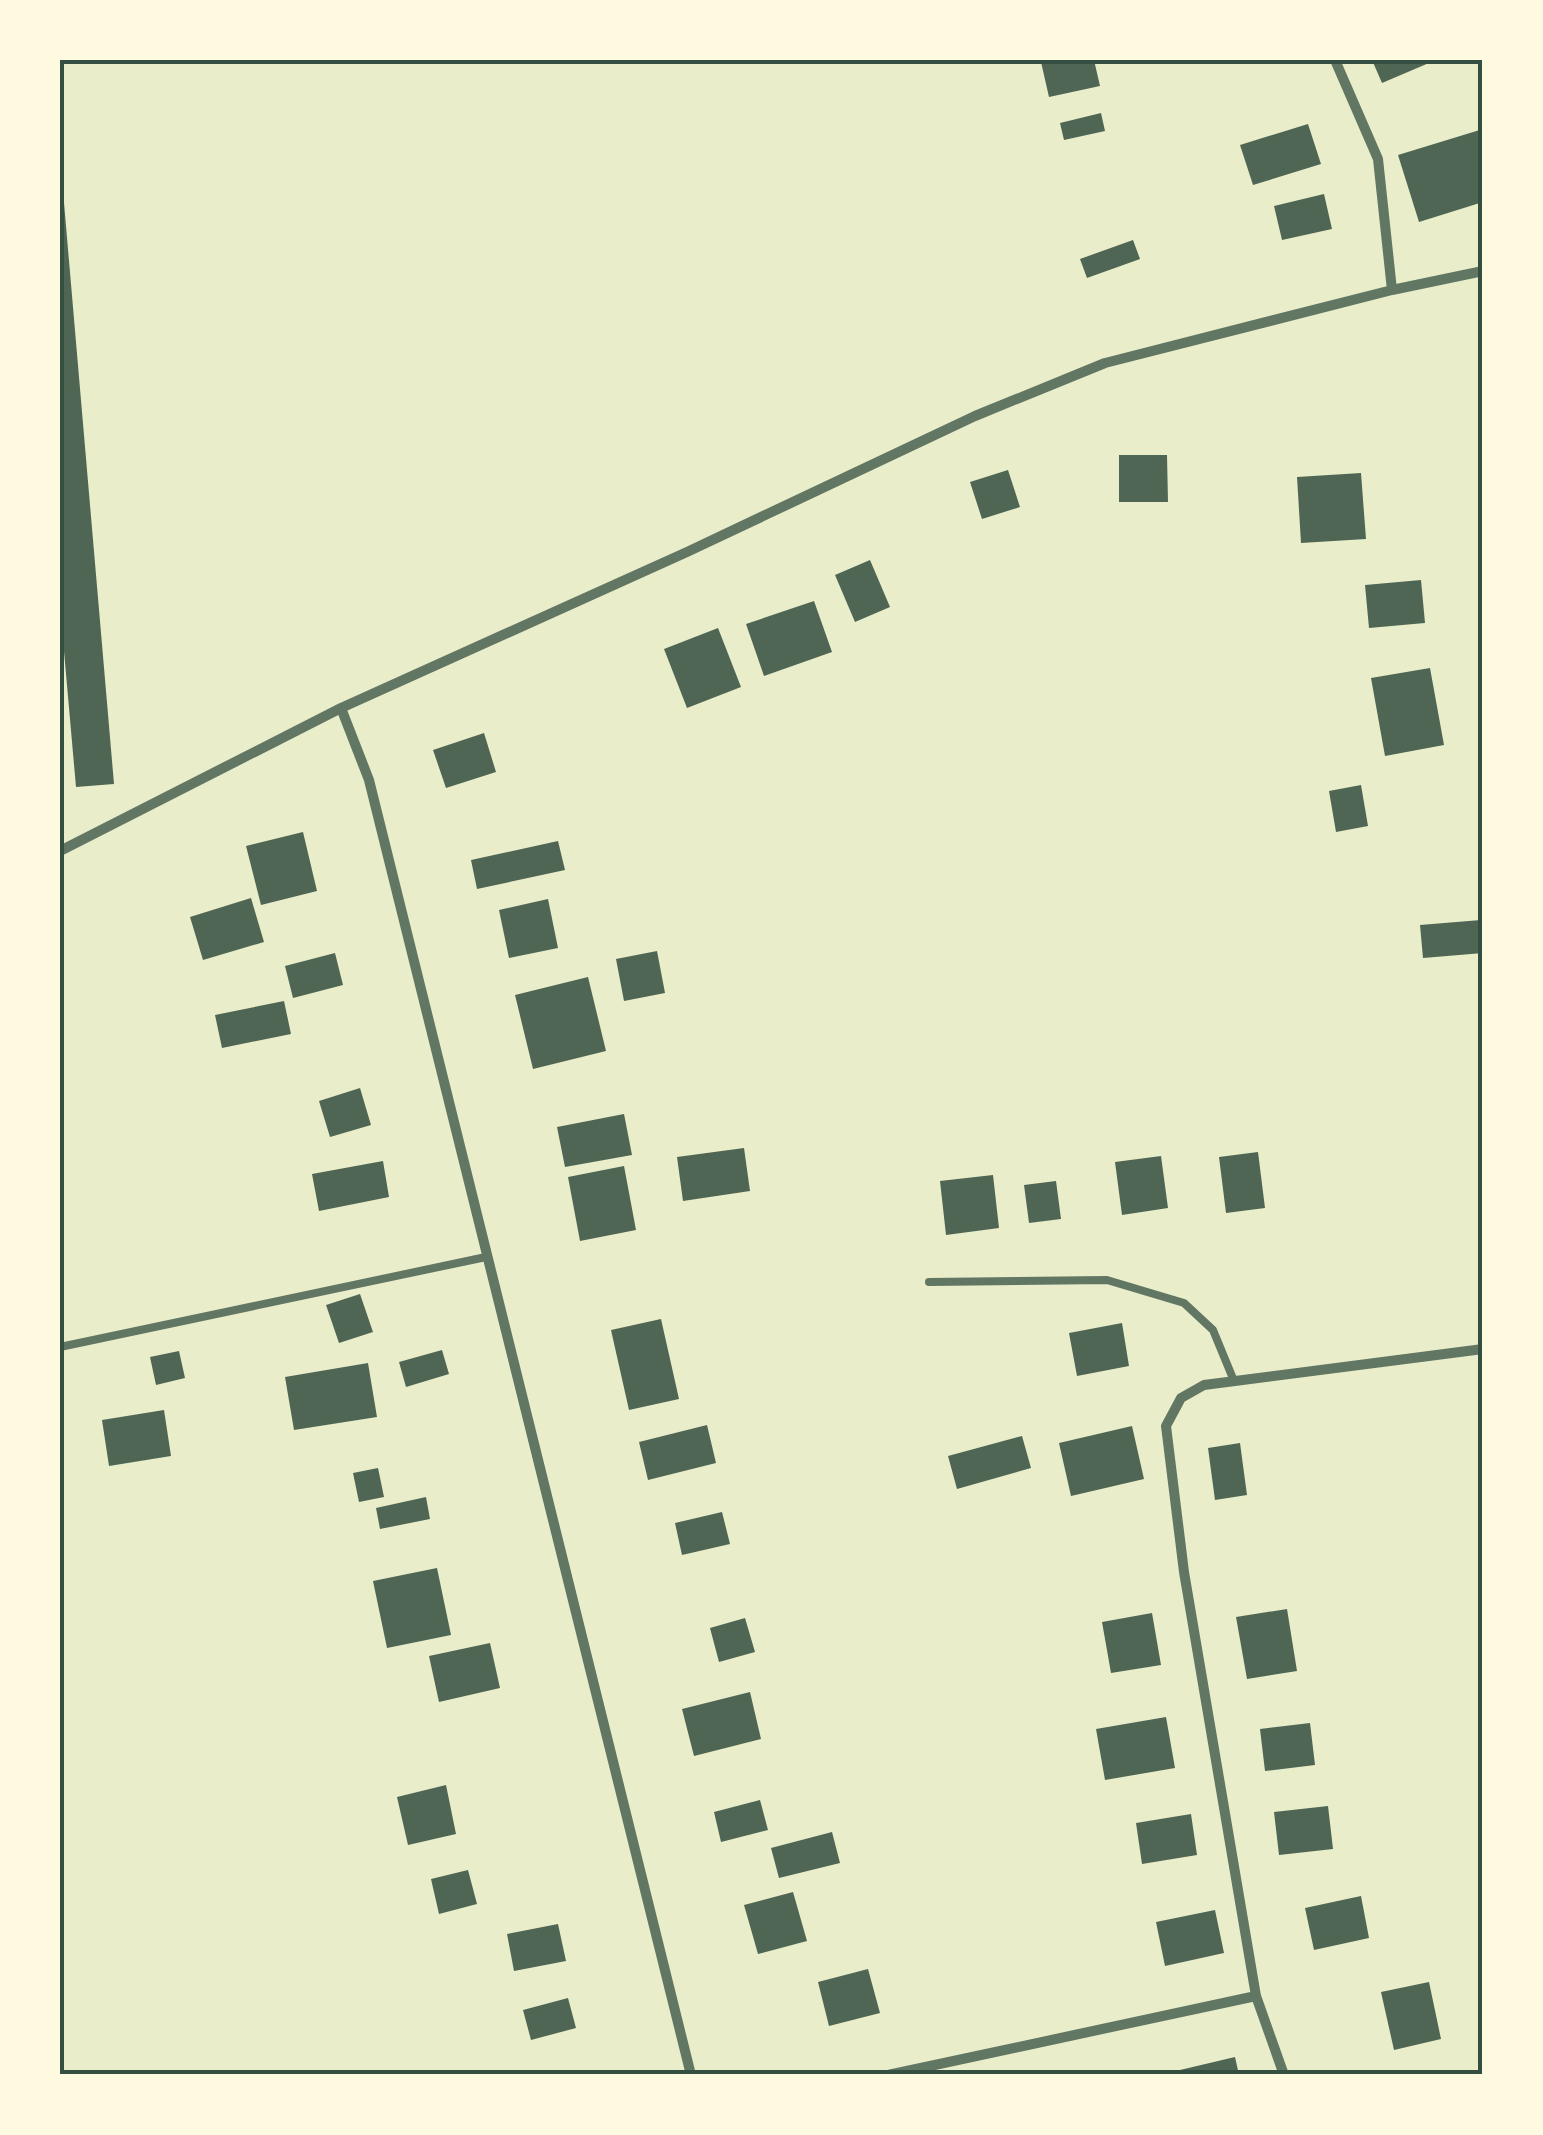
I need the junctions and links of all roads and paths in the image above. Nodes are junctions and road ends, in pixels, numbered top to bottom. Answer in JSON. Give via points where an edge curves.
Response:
{"nodes":[{"id":1,"x":1336,"y":60,"type":"edge"},
{"id":2,"x":1483,"y":271,"type":"edge"},
{"id":3,"x":1392,"y":290,"type":"junction"},
{"id":4,"x":341,"y":708,"type":"junction"},
{"id":5,"x":60,"y":851,"type":"edge"},
{"id":6,"x":486,"y":1257,"type":"junction"},
{"id":7,"x":929,"y":1282,"type":"dead end"},
{"id":8,"x":60,"y":1347,"type":"edge"},
{"id":9,"x":1483,"y":1349,"type":"edge"},
{"id":10,"x":1234,"y":1381,"type":"junction"},
{"id":11,"x":1256,"y":1996,"type":"junction"},
{"id":12,"x":691,"y":2075,"type":"edge"},
{"id":13,"x":888,"y":2075,"type":"edge"},
{"id":14,"x":1284,"y":2075,"type":"edge"}],
"edges":[{"from":1,"to":3,"type":"street","via":[[1378,159]]},
{"from":2,"to":3,"type":"street"},
{"from":3,"to":4,"type":"street","via":[[1106,363],[976,416]]},
{"from":4,"to":5,"type":"street"},
{"from":4,"to":6,"type":"street","via":[[369,780]]},
{"from":6,"to":8,"type":"lane"},
{"from":6,"to":12,"type":"street"},
{"from":7,"to":10,"type":"lane","via":[[1107,1280],[1184,1303],[1213,1330]]},
{"from":9,"to":10,"type":"street"},
{"from":10,"to":11,"type":"street","via":[[1181,1398],[1166,1426]]},
{"from":11,"to":13,"type":"street"},
{"from":11,"to":14,"type":"street"}]}
